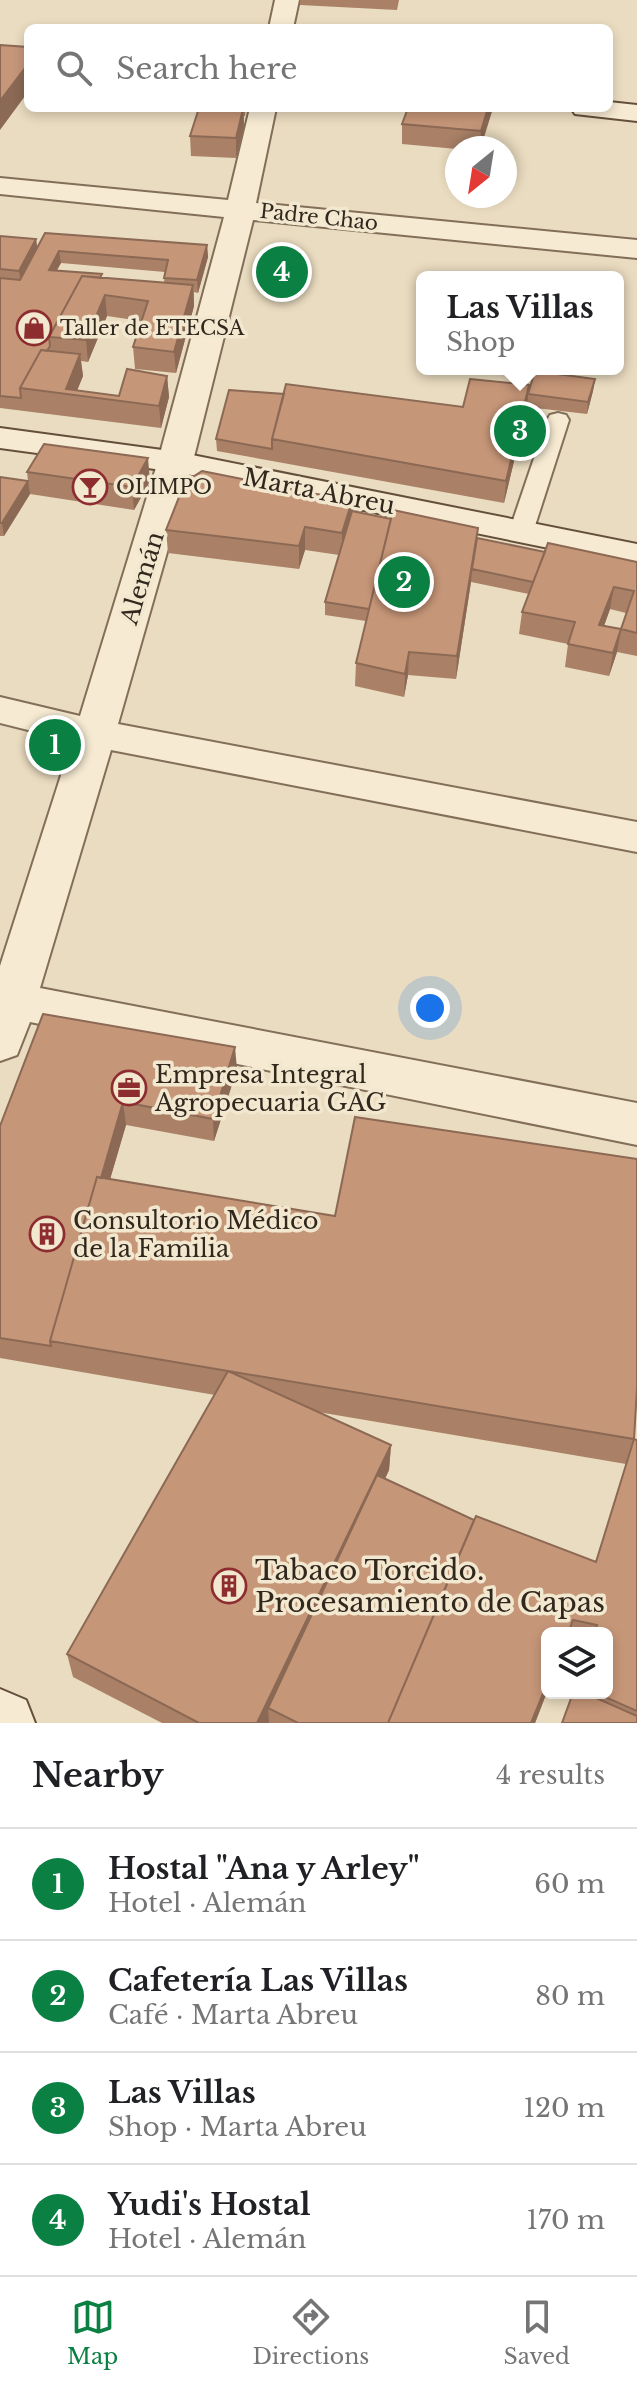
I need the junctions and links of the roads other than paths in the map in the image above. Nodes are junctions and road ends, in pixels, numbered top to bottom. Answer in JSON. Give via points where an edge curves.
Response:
{"nodes":[{"id":1,"x":287,"y":0,"type":"edge"},
{"id":2,"x":282,"y":24,"type":"edge"},
{"id":3,"x":613,"y":111,"type":"edge"},
{"id":4,"x":262,"y":112,"type":"edge"},
{"id":5,"x":637,"y":113,"type":"edge"},
{"id":6,"x":0,"y":186,"type":"edge"},
{"id":7,"x":242,"y":209,"type":"junction"},
{"id":8,"x":637,"y":249,"type":"edge"},
{"id":9,"x":558,"y":420,"type":"dead end"},
{"id":10,"x":0,"y":438,"type":"edge"},
{"id":11,"x":177,"y":462,"type":"junction"},
{"id":12,"x":521,"y":532,"type":"junction"},
{"id":13,"x":637,"y":555,"type":"edge"},
{"id":14,"x":0,"y":710,"type":"edge"},
{"id":15,"x":95,"y":733,"type":"junction"},
{"id":16,"x":637,"y":837,"type":"edge"},
{"id":17,"x":4,"y":1014,"type":"edge"},
{"id":18,"x":637,"y":1124,"type":"edge"}],
"edges":[{"from":1,"to":2,"type":"street"},
{"from":3,"to":5,"type":"street"},
{"from":4,"to":7,"type":"street","name":"Alemán"},
{"from":6,"to":7,"type":"street","name":"Padre Chao"},
{"from":7,"to":8,"type":"street","name":"Padre Chao"},
{"from":7,"to":11,"type":"street","name":"Alemán"},
{"from":9,"to":12,"type":"lane"},
{"from":10,"to":11,"type":"street","name":"Marta Abreu"},
{"from":11,"to":12,"type":"street","name":"Marta Abreu"},
{"from":11,"to":15,"type":"street","name":"Alemán"},
{"from":12,"to":13,"type":"street","name":"Marta Abreu"},
{"from":14,"to":15,"type":"street"},
{"from":15,"to":16,"type":"street"},
{"from":15,"to":17,"type":"street","name":"Alemán"},
{"from":17,"to":18,"type":"street"}]}
